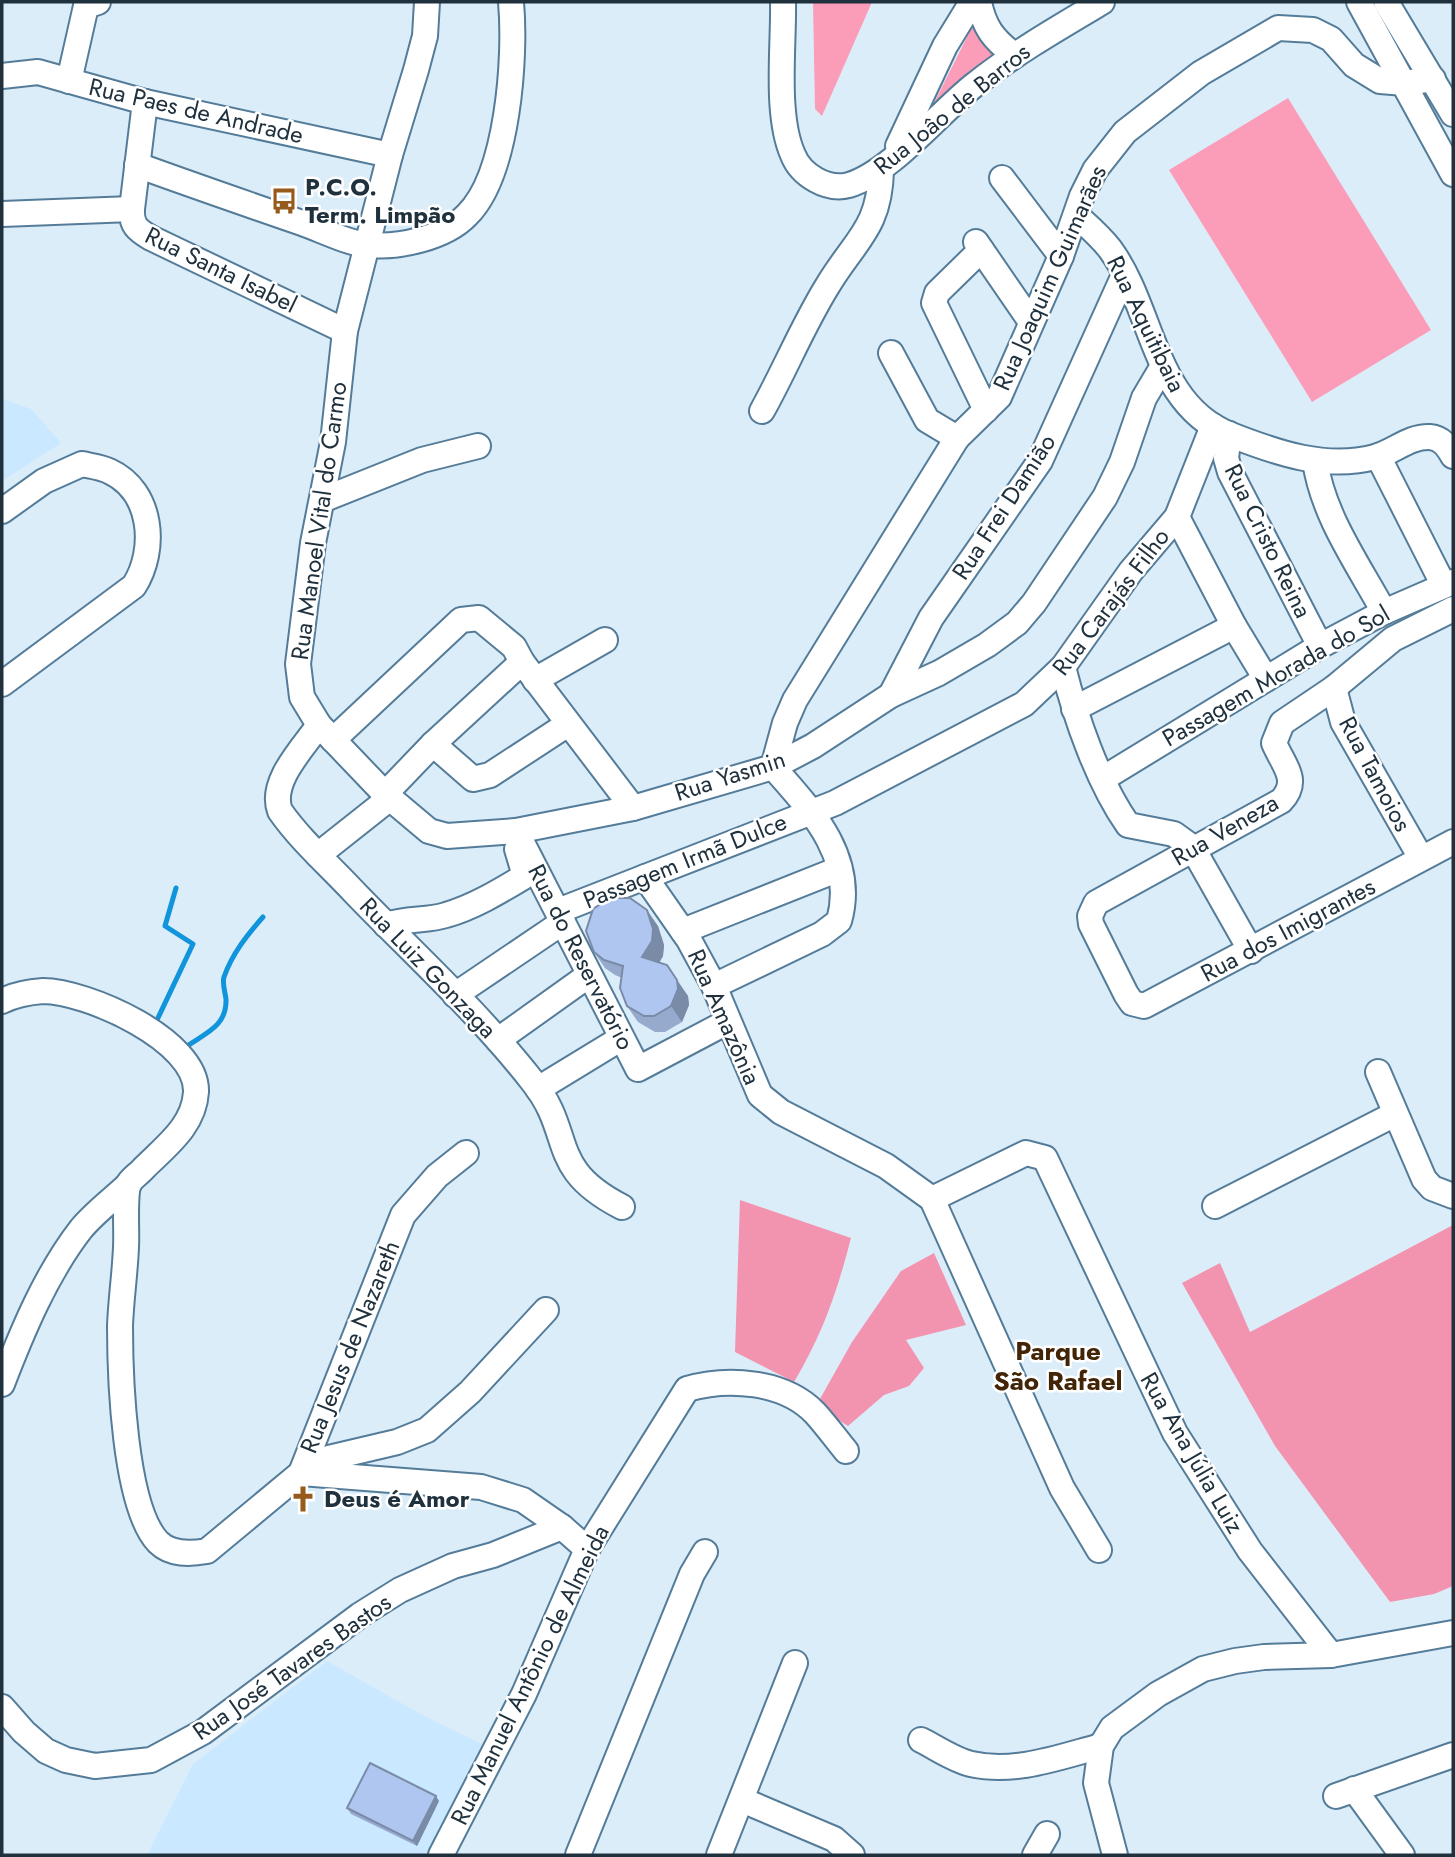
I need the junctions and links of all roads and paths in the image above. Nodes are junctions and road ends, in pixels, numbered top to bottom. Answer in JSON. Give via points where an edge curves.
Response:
{"nodes":[{"id":1,"x":98,"y":2,"type":"edge"},
{"id":2,"x":413,"y":2,"type":"edge"},
{"id":3,"x":427,"y":2,"type":"edge"},
{"id":4,"x":511,"y":2,"type":"edge"},
{"id":5,"x":783,"y":2,"type":"edge"},
{"id":6,"x":972,"y":2,"type":"edge"},
{"id":7,"x":979,"y":2,"type":"edge"},
{"id":8,"x":1102,"y":2,"type":"edge"},
{"id":9,"x":1386,"y":2,"type":"edge"},
{"id":10,"x":1366,"y":4,"type":"edge"},
{"id":11,"x":425,"y":29,"type":"junction"},
{"id":12,"x":1014,"y":55,"type":"junction"},
{"id":13,"x":2,"y":76,"type":"edge"},
{"id":14,"x":1433,"y":79,"type":"junction"},
{"id":15,"x":69,"y":81,"type":"junction"},
{"id":16,"x":1405,"y":83,"type":"junction"},
{"id":17,"x":145,"y":102,"type":"junction"},
{"id":18,"x":1453,"y":114,"type":"edge"},
{"id":19,"x":896,"y":153,"type":"junction"},
{"id":20,"x":390,"y":155,"type":"junction"},
{"id":21,"x":137,"y":165,"type":"junction"},
{"id":22,"x":1453,"y":174,"type":"edge"},
{"id":23,"x":1002,"y":178,"type":"dead end"},
{"id":24,"x":132,"y":209,"type":"junction"},
{"id":25,"x":2,"y":214,"type":"edge"},
{"id":26,"x":1076,"y":215,"type":"junction"},
{"id":27,"x":366,"y":245,"type":"junction"},
{"id":28,"x":1060,"y":256,"type":"junction"},
{"id":29,"x":1124,"y":275,"type":"junction"},
{"id":30,"x":1031,"y":322,"type":"junction"},
{"id":31,"x":345,"y":331,"type":"junction"},
{"id":32,"x":891,"y":353,"type":"dead end"},
{"id":33,"x":1163,"y":366,"type":"junction"},
{"id":34,"x":986,"y":410,"type":"junction"},
{"id":35,"x":762,"y":411,"type":"dead end"},
{"id":36,"x":1221,"y":430,"type":"junction"},
{"id":37,"x":957,"y":438,"type":"junction"},
{"id":38,"x":478,"y":446,"type":"dead end"},
{"id":39,"x":1378,"y":456,"type":"junction"},
{"id":40,"x":1453,"y":456,"type":"edge"},
{"id":41,"x":1315,"y":461,"type":"junction"},
{"id":42,"x":322,"y":500,"type":"junction"},
{"id":43,"x":2,"y":512,"type":"edge"},
{"id":44,"x":1177,"y":517,"type":"junction"},
{"id":45,"x":1448,"y":583,"type":"edge"},
{"id":46,"x":1453,"y":609,"type":"edge"},
{"id":47,"x":1384,"y":611,"type":"junction"},
{"id":48,"x":1234,"y":626,"type":"junction"},
{"id":49,"x":605,"y":640,"type":"dead end"},
{"id":50,"x":1320,"y":646,"type":"junction"},
{"id":51,"x":1063,"y":667,"type":"junction"},
{"id":52,"x":528,"y":671,"type":"junction"},
{"id":53,"x":1266,"y":679,"type":"junction"},
{"id":54,"x":2,"y":684,"type":"edge"},
{"id":55,"x":1334,"y":688,"type":"junction"},
{"id":56,"x":891,"y":695,"type":"junction"},
{"id":57,"x":1074,"y":709,"type":"junction"},
{"id":58,"x":568,"y":724,"type":"junction"},
{"id":59,"x":326,"y":732,"type":"junction"},
{"id":60,"x":433,"y":744,"type":"junction"},
{"id":61,"x":773,"y":767,"type":"junction"},
{"id":62,"x":1104,"y":778,"type":"junction"},
{"id":63,"x":387,"y":796,"type":"junction"},
{"id":64,"x":633,"y":807,"type":"junction"},
{"id":65,"x":811,"y":811,"type":"junction"},
{"id":66,"x":519,"y":836,"type":"junction"},
{"id":67,"x":1453,"y":842,"type":"edge"},
{"id":68,"x":1192,"y":847,"type":"junction"},
{"id":69,"x":318,"y":855,"type":"junction"},
{"id":70,"x":1421,"y":858,"type":"junction"},
{"id":71,"x":839,"y":869,"type":"junction"},
{"id":72,"x":645,"y":877,"type":"junction"},
{"id":73,"x":560,"y":916,"type":"junction"},
{"id":74,"x":386,"y":925,"type":"junction"},
{"id":75,"x":683,"y":931,"type":"junction"},
{"id":76,"x":1251,"y":951,"type":"junction"},
{"id":77,"x":589,"y":975,"type":"junction"},
{"id":78,"x":713,"y":986,"type":"junction"},
{"id":79,"x":1126,"y":994,"type":"joint"},
{"id":80,"x":455,"y":995,"type":"junction"},
{"id":81,"x":2,"y":1001,"type":"edge"},
{"id":82,"x":727,"y":1022,"type":"junction"},
{"id":83,"x":620,"y":1039,"type":"junction"},
{"id":84,"x":498,"y":1040,"type":"junction"},
{"id":85,"x":1378,"y":1072,"type":"dead end"},
{"id":86,"x":538,"y":1089,"type":"junction"},
{"id":87,"x":1395,"y":1114,"type":"junction"},
{"id":88,"x":466,"y":1153,"type":"dead end"},
{"id":89,"x":129,"y":1184,"type":"junction"},
{"id":90,"x":1453,"y":1196,"type":"edge"},
{"id":91,"x":932,"y":1199,"type":"junction"},
{"id":92,"x":1214,"y":1206,"type":"dead end"},
{"id":93,"x":622,"y":1207,"type":"dead end"},
{"id":94,"x":546,"y":1310,"type":"dead end"},
{"id":95,"x":2,"y":1384,"type":"edge"},
{"id":96,"x":846,"y":1451,"type":"dead end"},
{"id":97,"x":301,"y":1473,"type":"junction"},
{"id":98,"x":562,"y":1527,"type":"junction"},
{"id":99,"x":587,"y":1549,"type":"junction"},
{"id":100,"x":1099,"y":1550,"type":"dead end"},
{"id":101,"x":705,"y":1552,"type":"dead end"},
{"id":102,"x":1453,"y":1633,"type":"edge"},
{"id":103,"x":1331,"y":1654,"type":"junction"},
{"id":104,"x":795,"y":1663,"type":"dead end"},
{"id":105,"x":2,"y":1707,"type":"edge"},
{"id":106,"x":921,"y":1740,"type":"dead end"},
{"id":107,"x":1101,"y":1746,"type":"junction"},
{"id":108,"x":1453,"y":1755,"type":"edge"},
{"id":109,"x":742,"y":1800,"type":"junction"},
{"id":110,"x":440,"y":1855,"type":"edge"},
{"id":111,"x":578,"y":1855,"type":"edge"},
{"id":112,"x":719,"y":1855,"type":"edge"},
{"id":113,"x":852,"y":1855,"type":"edge"},
{"id":114,"x":1115,"y":1855,"type":"edge"},
{"id":115,"x":1402,"y":1855,"type":"edge"}],
"edges":[{"from":1,"to":15,"type":"street","via":[[86,6]]},
{"from":2,"to":11,"type":"street"},
{"from":3,"to":11,"type":"street","name":"Rua Manoel Vital do Carmo"},
{"from":4,"to":27,"type":"street","via":[[513,74],[492,171],[480,199],[452,228],[413,240]]},
{"from":5,"to":19,"type":"street","name":"Rua Joâo de Barros","via":[[787,139],[802,170],[828,185],[848,186]]},
{"from":6,"to":19,"type":"street","via":[[945,46]]},
{"from":7,"to":12,"type":"street","via":[[983,23],[996,42]]},
{"from":8,"to":12,"type":"street","name":"Rua Joâo de Barros"},
{"from":9,"to":14,"type":"street"},
{"from":10,"to":16,"type":"street"},
{"from":11,"to":20,"type":"street","name":"Rua Manoel Vital do Carmo"},
{"from":12,"to":19,"type":"street","name":"Rua Joâo de Barros"},
{"from":13,"to":15,"type":"street","name":"Rua Paes de Andrade","via":[[38,72]]},
{"from":14,"to":16,"type":"street","name":"Rua Joaquim Guimarães"},
{"from":14,"to":18,"type":"street"},
{"from":15,"to":17,"type":"street","name":"Rua Paes de Andrade"},
{"from":16,"to":22,"type":"street"},
{"from":16,"to":26,"type":"street","name":"Rua Joaquim Guimarães","via":[[1367,75],[1331,40],[1313,30],[1278,28],[1201,73],[1125,132],[1095,170]]},
{"from":17,"to":20,"type":"street","name":"Rua Paes de Andrade"},
{"from":17,"to":21,"type":"street","name":"Rua Santa Isabel"},
{"from":19,"to":35,"type":"street","via":[[871,224],[827,285]]},
{"from":20,"to":27,"type":"street","name":"Rua Manoel Vital do Carmo"},
{"from":21,"to":24,"type":"street","name":"Rua Santa Isabel"},
{"from":21,"to":27,"type":"street"},
{"from":23,"to":28,"type":"street"},
{"from":24,"to":25,"type":"street"},
{"from":24,"to":31,"type":"street","name":"Rua Santa Isabel","via":[[135,228],[150,238]]},
{"from":26,"to":28,"type":"street","name":"Rua Joaquim Guimarães"},
{"from":26,"to":29,"type":"street","name":"Rua Aquitibaia","via":[[1111,250]]},
{"from":27,"to":31,"type":"street","name":"Rua Manoel Vital do Carmo"},
{"from":28,"to":30,"type":"street","name":"Rua Joaquim Guimarães"},
{"from":29,"to":33,"type":"street","name":"Rua Aquitibaia"},
{"from":29,"to":56,"type":"street","name":"Rua Frei Damião","via":[[1040,460],[931,618]]},
{"from":30,"to":34,"type":"street","name":"Rua Joaquim Guimarães","via":[[999,397]]},
{"from":30,"to":34,"type":"street","via":[[978,246],[937,293],[934,303]]},
{"from":31,"to":42,"type":"street","name":"Rua Manoel Vital do Carmo"},
{"from":32,"to":37,"type":"street","via":[[927,420]]},
{"from":33,"to":36,"type":"street","name":"Rua Aquitibaia","via":[[1196,415]]},
{"from":33,"to":56,"type":"street","name":"Rua Yasmin","via":[[1144,398],[1105,497],[1034,603],[1017,623],[987,645]]},
{"from":34,"to":37,"type":"street","name":"Rua Joaquim Guimarães"},
{"from":36,"to":41,"type":"street","name":"Rua Aquitibaia"},
{"from":36,"to":44,"type":"street","name":"Rua Carajás Filho"},
{"from":36,"to":50,"type":"street","name":"Rua Cristo Reina","via":[[1230,472]]},
{"from":37,"to":61,"type":"street","name":"Rua Joaquim Guimarães","via":[[796,700]]},
{"from":38,"to":42,"type":"street","via":[[422,460]]},
{"from":39,"to":40,"type":"street","name":"Rua Aquitibaia","via":[[1421,438],[1438,439]]},
{"from":39,"to":41,"type":"street","name":"Rua Aquitibaia","via":[[1339,463]]},
{"from":39,"to":45,"type":"street"},
{"from":41,"to":47,"type":"street","via":[[1328,510]]},
{"from":42,"to":59,"type":"street","name":"Rua Manoel Vital do Carmo","via":[[298,664],[302,697]]},
{"from":43,"to":54,"type":"street","via":[[44,481],[82,464],[110,471],[132,490],[146,516],[150,542],[145,569],[134,586]]},
{"from":44,"to":48,"type":"street"},
{"from":44,"to":51,"type":"street","name":"Rua Carajás Filho","via":[[1131,571]]},
{"from":45,"to":47,"type":"street","name":"Passagem Morada do Sol"},
{"from":46,"to":55,"type":"street","name":"Passagem Morada do Sol","via":[[1393,639]]},
{"from":47,"to":50,"type":"street","name":"Passagem Morada do Sol"},
{"from":48,"to":53,"type":"street"},
{"from":48,"to":57,"type":"street"},
{"from":49,"to":52,"type":"street"},
{"from":50,"to":53,"type":"street","name":"Passagem Morada do Sol"},
{"from":51,"to":57,"type":"street"},
{"from":51,"to":65,"type":"street","name":"Rua Carajás Filho","via":[[1024,704],[835,803]]},
{"from":52,"to":58,"type":"street"},
{"from":52,"to":59,"type":"street","via":[[514,647],[490,624],[479,618],[461,620]]},
{"from":52,"to":60,"type":"street"},
{"from":53,"to":62,"type":"street","name":"Passagem Morada do Sol"},
{"from":55,"to":68,"type":"street","name":"Rua Veneza","via":[[1282,723],[1275,736],[1290,773],[1290,792]]},
{"from":55,"to":70,"type":"street","name":"Rua Tamoios","via":[[1343,722]]},
{"from":56,"to":61,"type":"street","name":"Rua Yasmin"},
{"from":57,"to":62,"type":"street"},
{"from":58,"to":60,"type":"street","via":[[490,775],[473,779]]},
{"from":58,"to":64,"type":"street"},
{"from":59,"to":63,"type":"street","name":"Rua Manoel Vital do Carmo"},
{"from":59,"to":69,"type":"street","name":"Rua Luiz Gonzaga","via":[[281,781],[277,802]]},
{"from":60,"to":63,"type":"street"},
{"from":61,"to":64,"type":"street","name":"Rua Yasmin"},
{"from":61,"to":65,"type":"street"},
{"from":62,"to":68,"type":"street","via":[[1111,800],[1128,825],[1174,834]]},
{"from":63,"to":66,"type":"street","name":"Rua Manoel Vital do Carmo","via":[[429,831],[447,836]]},
{"from":63,"to":69,"type":"street"},
{"from":64,"to":66,"type":"street","name":"Rua Manoel Vital do Carmo"},
{"from":65,"to":71,"type":"street","via":[[824,827]]},
{"from":65,"to":72,"type":"street","name":"Passagem Irmã Dulce"},
{"from":66,"to":73,"type":"street","name":"Rua do Reservatório"},
{"from":66,"to":74,"type":"street","via":[[516,845],[525,876],[443,916]]},
{"from":67,"to":70,"type":"street","name":"Rua dos Imigrantes"},
{"from":68,"to":76,"type":"street"},
{"from":68,"to":79,"type":"street","name":"Rua Veneza","via":[[1096,903],[1090,916]]},
{"from":69,"to":74,"type":"street","name":"Rua Luiz Gonzaga"},
{"from":70,"to":76,"type":"street","name":"Rua dos Imigrantes"},
{"from":71,"to":75,"type":"street"},
{"from":71,"to":78,"type":"street","via":[[843,902],[834,926]]},
{"from":72,"to":73,"type":"street","name":"Passagem Irmã Dulce"},
{"from":72,"to":75,"type":"street","name":"Rua Amazônia"},
{"from":73,"to":77,"type":"street","name":"Rua do Reservatório"},
{"from":73,"to":80,"type":"street","name":"Passagem Irmã Dulce"},
{"from":74,"to":80,"type":"street","name":"Rua Luiz Gonzaga"},
{"from":75,"to":78,"type":"street","name":"Rua Amazônia"},
{"from":76,"to":79,"type":"street","name":"Rua dos Imigrantes","via":[[1144,1006],[1132,1003]]},
{"from":77,"to":83,"type":"street","name":"Rua do Reservatório"},
{"from":77,"to":84,"type":"street"},
{"from":78,"to":82,"type":"street","name":"Rua Amazônia"},
{"from":80,"to":84,"type":"street","name":"Rua Luiz Gonzaga"},
{"from":81,"to":89,"type":"street","via":[[43,991],[73,996],[167,1041],[187,1062],[196,1090],[191,1117]]},
{"from":82,"to":83,"type":"street","name":"Rua do Reservatório","via":[[638,1069]]},
{"from":82,"to":91,"type":"street","name":"Rua Amazônia","via":[[760,1095],[781,1112],[886,1166]]},
{"from":83,"to":86,"type":"street"},
{"from":84,"to":86,"type":"street","name":"Rua Luiz Gonzaga"},
{"from":85,"to":87,"type":"street"},
{"from":86,"to":93,"type":"street","name":"Rua Luiz Gonzaga","via":[[576,1175],[597,1194]]},
{"from":87,"to":90,"type":"street","via":[[1424,1179],[1432,1188]]},
{"from":87,"to":92,"type":"street"},
{"from":88,"to":97,"type":"street","name":"Rua Jesus de Nazareth","via":[[403,1215]]},
{"from":89,"to":95,"type":"street","via":[[83,1227],[64,1253]]},
{"from":89,"to":97,"type":"street","name":"Rua Jesus de Nazareth","via":[[120,1323],[124,1418],[136,1493],[148,1527],[159,1543],[175,1552],[207,1551]]},
{"from":91,"to":100,"type":"street","via":[[1062,1488]]},
{"from":91,"to":103,"type":"street","name":"Rua Ana Júlia Luiz","via":[[1026,1153],[1045,1158],[1175,1433],[1250,1552]]},
{"from":94,"to":97,"type":"street","via":[[470,1392],[427,1430],[397,1443],[329,1458]]},
{"from":96,"to":99,"type":"street","name":"Rua Manuel Antônio de Almeida","via":[[814,1412],[792,1396],[740,1382],[687,1389]]},
{"from":97,"to":98,"type":"street","via":[[481,1486],[523,1500]]},
{"from":98,"to":99,"type":"street"},
{"from":98,"to":105,"type":"street","name":"Rua José Tavares Bastos","via":[[400,1590],[203,1732],[151,1760],[94,1766],[65,1760],[46,1751]]},
{"from":99,"to":110,"type":"street","name":"Rua Manuel Antônio de Almeida","via":[[524,1694]]},
{"from":101,"to":111,"type":"street"},
{"from":102,"to":103,"type":"street"},
{"from":103,"to":107,"type":"street","via":[[1264,1657],[1203,1670],[1130,1712]]},
{"from":104,"to":109,"type":"street"},
{"from":106,"to":107,"type":"street","via":[[968,1763],[998,1768],[1039,1763]]},
{"from":107,"to":114,"type":"street","via":[[1096,1783]]},
{"from":108,"to":115,"type":"street","via":[[1345,1792]]},
{"from":109,"to":112,"type":"street"},
{"from":109,"to":113,"type":"street","via":[[834,1839]]}]}
